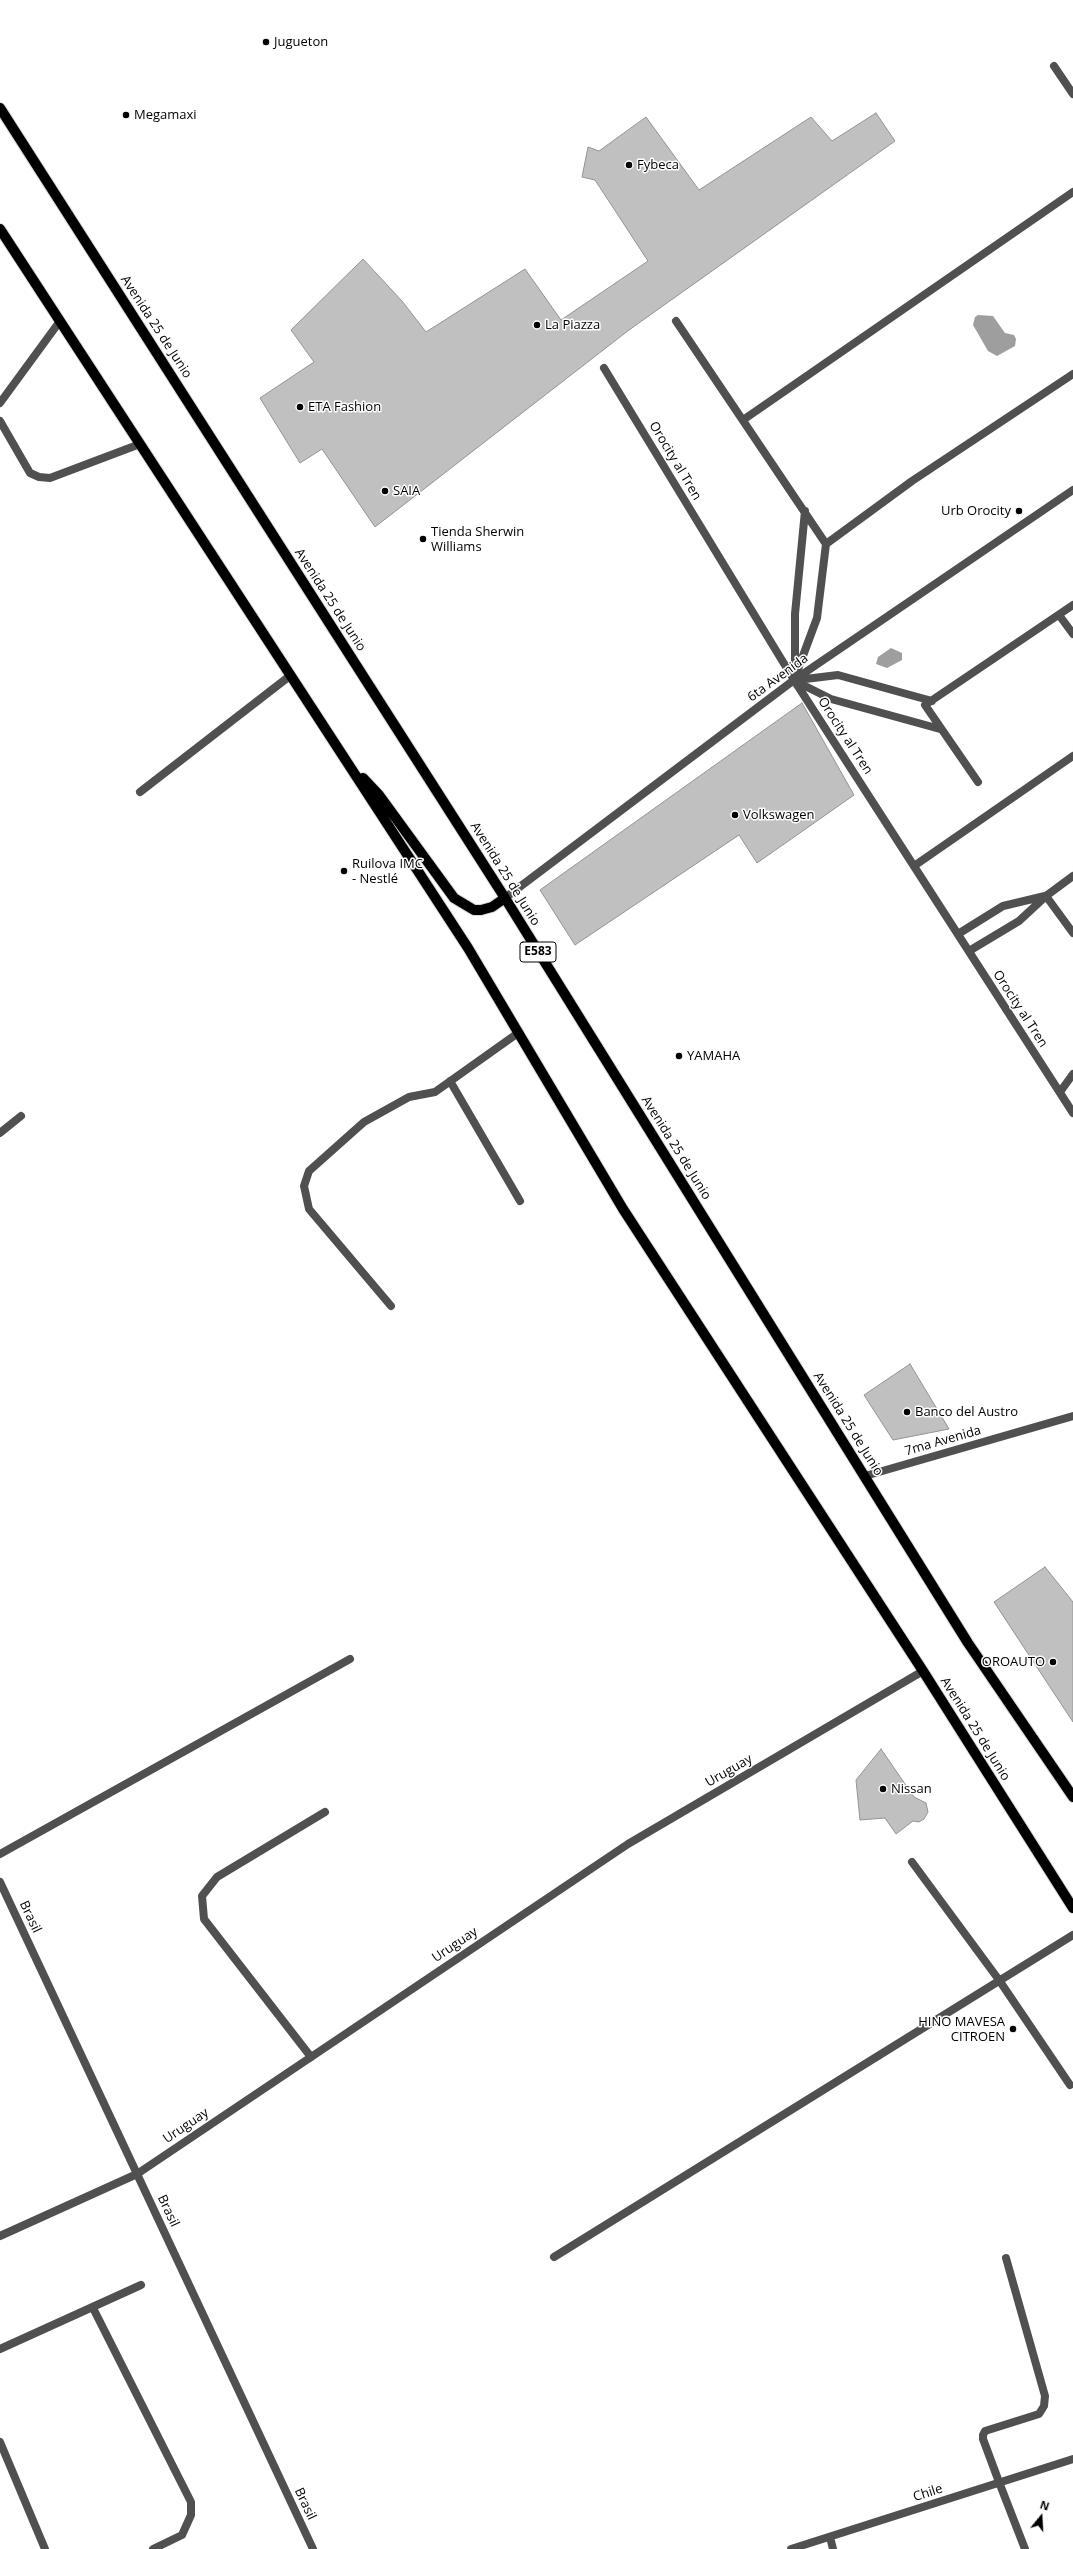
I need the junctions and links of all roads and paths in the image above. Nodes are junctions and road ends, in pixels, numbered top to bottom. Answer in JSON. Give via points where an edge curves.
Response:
{"nodes":[{"id":1,"x":1054,"y":66,"type":"dead end"},
{"id":2,"x":1073,"y":94,"type":"edge"},
{"id":3,"x":0,"y":108,"type":"edge"},
{"id":4,"x":1073,"y":192,"type":"edge"},
{"id":5,"x":0,"y":229,"type":"edge"},
{"id":6,"x":676,"y":321,"type":"dead end"},
{"id":7,"x":60,"y":322,"type":"junction"},
{"id":8,"x":604,"y":368,"type":"dead end"},
{"id":9,"x":1073,"y":374,"type":"edge"},
{"id":10,"x":0,"y":403,"type":"edge"},
{"id":11,"x":743,"y":420,"type":"junction"},
{"id":12,"x":0,"y":421,"type":"edge"},
{"id":13,"x":140,"y":444,"type":"junction"},
{"id":14,"x":1073,"y":490,"type":"edge"},
{"id":15,"x":805,"y":511,"type":"junction"},
{"id":16,"x":826,"y":544,"type":"junction"},
{"id":17,"x":1073,"y":605,"type":"edge"},
{"id":18,"x":1059,"y":615,"type":"junction"},
{"id":19,"x":1073,"y":634,"type":"edge"},
{"id":20,"x":291,"y":676,"type":"junction"},
{"id":21,"x":794,"y":680,"type":"junction"},
{"id":22,"x":932,"y":700,"type":"junction"},
{"id":23,"x":940,"y":729,"type":"junction"},
{"id":24,"x":1073,"y":756,"type":"edge"},
{"id":25,"x":347,"y":763,"type":"junction"},
{"id":26,"x":978,"y":782,"type":"dead end"},
{"id":27,"x":140,"y":792,"type":"dead end"},
{"id":28,"x":914,"y":866,"type":"junction"},
{"id":29,"x":1073,"y":876,"type":"edge"},
{"id":30,"x":1046,"y":896,"type":"junction"},
{"id":31,"x":505,"y":898,"type":"junction"},
{"id":32,"x":1073,"y":933,"type":"edge"},
{"id":33,"x":958,"y":934,"type":"junction"},
{"id":34,"x":969,"y":951,"type":"junction"},
{"id":35,"x":518,"y":1033,"type":"junction"},
{"id":36,"x":1073,"y":1074,"type":"edge"},
{"id":37,"x":450,"y":1082,"type":"junction"},
{"id":38,"x":1060,"y":1092,"type":"junction"},
{"id":39,"x":1073,"y":1113,"type":"edge"},
{"id":40,"x":21,"y":1116,"type":"dead end"},
{"id":41,"x":0,"y":1133,"type":"edge"},
{"id":42,"x":520,"y":1201,"type":"dead end"},
{"id":43,"x":391,"y":1306,"type":"dead end"},
{"id":44,"x":1073,"y":1416,"type":"edge"},
{"id":45,"x":865,"y":1476,"type":"junction"},
{"id":46,"x":350,"y":1659,"type":"dead end"},
{"id":47,"x":923,"y":1671,"type":"junction"},
{"id":48,"x":1073,"y":1797,"type":"edge"},
{"id":49,"x":325,"y":1812,"type":"dead end"},
{"id":50,"x":0,"y":1854,"type":"edge"},
{"id":51,"x":912,"y":1862,"type":"dead end"},
{"id":52,"x":0,"y":1882,"type":"edge"},
{"id":53,"x":1073,"y":1908,"type":"edge"},
{"id":54,"x":1073,"y":1935,"type":"edge"},
{"id":55,"x":999,"y":1980,"type":"junction"},
{"id":56,"x":311,"y":2057,"type":"junction"},
{"id":57,"x":1070,"y":2085,"type":"dead end"},
{"id":58,"x":137,"y":2174,"type":"junction"},
{"id":59,"x":0,"y":2236,"type":"edge"},
{"id":60,"x":554,"y":2257,"type":"dead end"},
{"id":61,"x":1006,"y":2258,"type":"dead end"},
{"id":62,"x":141,"y":2285,"type":"dead end"},
{"id":63,"x":93,"y":2308,"type":"junction"},
{"id":64,"x":0,"y":2349,"type":"edge"},
{"id":65,"x":0,"y":2442,"type":"edge"},
{"id":66,"x":1073,"y":2459,"type":"edge"},
{"id":67,"x":999,"y":2482,"type":"junction"},
{"id":68,"x":830,"y":2536,"type":"junction"},
{"id":69,"x":45,"y":2549,"type":"edge"},
{"id":70,"x":153,"y":2549,"type":"edge"},
{"id":71,"x":313,"y":2549,"type":"edge"},
{"id":72,"x":791,"y":2549,"type":"edge"},
{"id":73,"x":833,"y":2549,"type":"edge"},
{"id":74,"x":1025,"y":2549,"type":"edge"}],
"edges":[{"from":1,"to":2,"type":"street"},
{"from":3,"to":31,"type":"main road","name":"Avenida 25 de Junio","number":"E583"},
{"from":4,"to":11,"type":"street"},
{"from":5,"to":7,"type":"main road","name":"Avenida 25 de Junio"},
{"from":6,"to":11,"type":"street"},
{"from":7,"to":10,"type":"street"},
{"from":7,"to":13,"type":"main road","name":"Avenida 25 de Junio"},
{"from":8,"to":21,"type":"street","name":"Orocity al Tren"},
{"from":9,"to":16,"type":"street","via":[[912,481]]},
{"from":11,"to":15,"type":"street"},
{"from":12,"to":13,"type":"street","via":[[30,473],[39,477],[50,478]]},
{"from":13,"to":20,"type":"main road","name":"Avenida 25 de Junio"},
{"from":14,"to":21,"type":"street","name":"6ta Avenida"},
{"from":15,"to":16,"type":"street"},
{"from":15,"to":21,"type":"street","via":[[795,614]]},
{"from":16,"to":21,"type":"street","via":[[817,618]]},
{"from":17,"to":18,"type":"street"},
{"from":18,"to":19,"type":"street"},
{"from":18,"to":22,"type":"street"},
{"from":20,"to":25,"type":"main road","name":"Avenida 25 de Junio"},
{"from":20,"to":27,"type":"street"},
{"from":21,"to":22,"type":"street","via":[[838,675]]},
{"from":21,"to":23,"type":"street","via":[[831,699]]},
{"from":21,"to":28,"type":"street","name":"Orocity al Tren"},
{"from":21,"to":31,"type":"street","name":"6ta Avenida"},
{"from":22,"to":23,"type":"street","via":[[925,705]]},
{"from":23,"to":26,"type":"street"},
{"from":24,"to":28,"type":"street"},
{"from":25,"to":31,"type":"main road","via":[[379,795],[454,898],[474,910],[492,907]]},
{"from":25,"to":35,"type":"main road","name":"Avenida 25 de Junio","via":[[468,948]]},
{"from":28,"to":33,"type":"street","name":"Orocity al Tren"},
{"from":29,"to":30,"type":"street"},
{"from":30,"to":32,"type":"street"},
{"from":30,"to":33,"type":"street","via":[[1003,906]]},
{"from":30,"to":34,"type":"street","via":[[1019,921]]},
{"from":31,"to":45,"type":"main road","name":"Avenida 25 de Junio","number":"E583"},
{"from":33,"to":34,"type":"street","name":"Orocity al Tren"},
{"from":34,"to":38,"type":"street","name":"Orocity al Tren"},
{"from":35,"to":37,"type":"street"},
{"from":35,"to":47,"type":"main road","name":"Avenida 25 de Junio","via":[[623,1209]]},
{"from":36,"to":38,"type":"street"},
{"from":37,"to":42,"type":"street"},
{"from":37,"to":43,"type":"street","via":[[435,1092],[409,1097],[364,1122],[310,1171],[304,1186],[309,1210]]},
{"from":38,"to":39,"type":"street","name":"Orocity al Tren"},
{"from":40,"to":41,"type":"street"},
{"from":44,"to":45,"type":"street","name":"7ma Avenida"},
{"from":45,"to":48,"type":"main road","name":"Avenida 25 de Junio","number":"E583","via":[[968,1643]]},
{"from":46,"to":50,"type":"street"},
{"from":47,"to":53,"type":"main road","name":"Avenida 25 de Junio"},
{"from":47,"to":56,"type":"street","name":"Uruguay","via":[[628,1844]]},
{"from":49,"to":56,"type":"street","via":[[217,1877],[202,1896],[204,1919]]},
{"from":51,"to":55,"type":"street"},
{"from":52,"to":58,"type":"street","name":"Brasil"},
{"from":54,"to":55,"type":"street"},
{"from":55,"to":57,"type":"street"},
{"from":55,"to":60,"type":"street"},
{"from":56,"to":58,"type":"street","name":"Uruguay"},
{"from":58,"to":59,"type":"street","name":"Uruguay"},
{"from":58,"to":71,"type":"street","name":"Brasil"},
{"from":61,"to":67,"type":"street","via":[[1045,2396],[1044,2406],[1039,2414],[985,2431],[983,2434]]},
{"from":62,"to":63,"type":"street"},
{"from":63,"to":64,"type":"street"},
{"from":63,"to":70,"type":"street","via":[[191,2502],[191,2514],[182,2535]]},
{"from":65,"to":69,"type":"street"},
{"from":66,"to":67,"type":"street","name":"Chile"},
{"from":67,"to":68,"type":"street","name":"Chile"},
{"from":67,"to":74,"type":"street"},
{"from":68,"to":72,"type":"street","name":"Chile"},
{"from":68,"to":73,"type":"street"}]}
